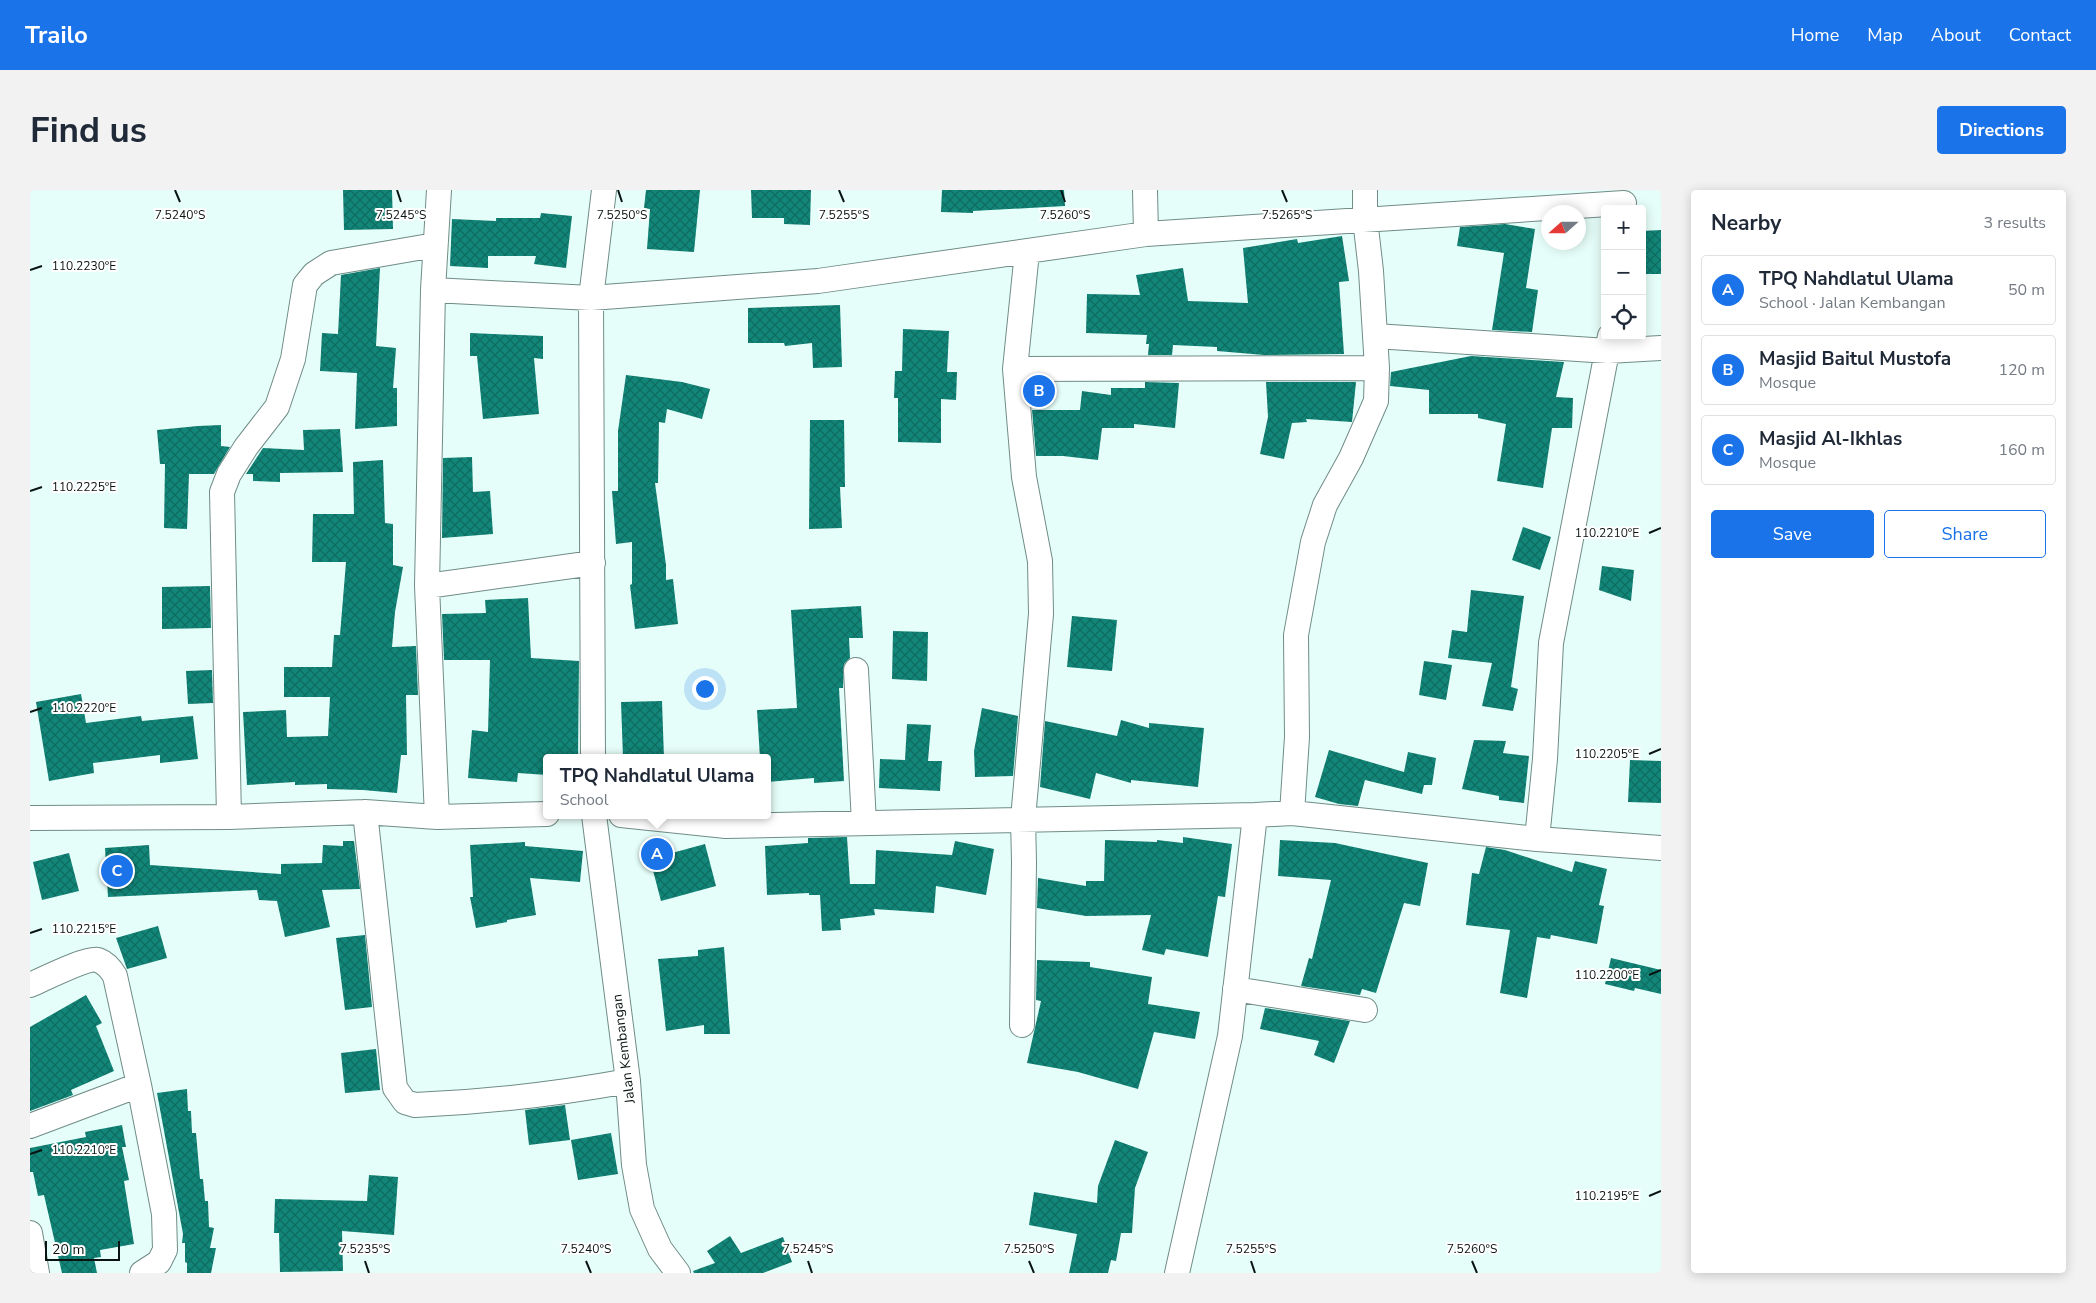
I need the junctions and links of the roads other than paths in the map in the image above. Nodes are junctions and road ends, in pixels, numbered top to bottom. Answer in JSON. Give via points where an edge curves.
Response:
{"nodes":[{"id":1,"x":439,"y":190,"type":"edge"},
{"id":2,"x":604,"y":190,"type":"edge"},
{"id":3,"x":1145,"y":190,"type":"edge"},
{"id":4,"x":1365,"y":190,"type":"edge"},
{"id":5,"x":1624,"y":201,"type":"edge"},
{"id":6,"x":1365,"y":219,"type":"junction"},
{"id":7,"x":1146,"y":234,"type":"junction"},
{"id":8,"x":435,"y":245,"type":"junction"},
{"id":9,"x":1027,"y":252,"type":"junction"},
{"id":10,"x":433,"y":290,"type":"junction"},
{"id":11,"x":591,"y":298,"type":"junction"},
{"id":12,"x":1376,"y":336,"type":"junction"},
{"id":13,"x":1609,"y":344,"type":"edge"},
{"id":14,"x":1661,"y":348,"type":"edge"},
{"id":15,"x":1377,"y":368,"type":"junction"},
{"id":16,"x":1015,"y":369,"type":"junction"},
{"id":17,"x":593,"y":563,"type":"junction"},
{"id":18,"x":427,"y":586,"type":"junction"},
{"id":19,"x":856,"y":670,"type":"dead end"},
{"id":20,"x":593,"y":754,"type":"edge"},
{"id":21,"x":365,"y":812,"type":"junction"},
{"id":22,"x":1292,"y":813,"type":"junction"},
{"id":23,"x":543,"y":814,"type":"edge"},
{"id":24,"x":1255,"y":815,"type":"junction"},
{"id":25,"x":229,"y":817,"type":"junction"},
{"id":26,"x":437,"y":817,"type":"junction"},
{"id":27,"x":30,"y":818,"type":"edge"},
{"id":28,"x":595,"y":819,"type":"edge"},
{"id":29,"x":659,"y":819,"type":"edge"},
{"id":30,"x":1022,"y":819,"type":"junction"},
{"id":31,"x":864,"y":824,"type":"junction"},
{"id":32,"x":1537,"y":839,"type":"junction"},
{"id":33,"x":1661,"y":848,"type":"edge"},
{"id":34,"x":30,"y":985,"type":"edge"},
{"id":35,"x":1235,"y":990,"type":"junction"},
{"id":36,"x":1365,"y":1010,"type":"dead end"},
{"id":37,"x":1022,"y":1024,"type":"dead end"},
{"id":38,"x":628,"y":1081,"type":"junction"},
{"id":39,"x":139,"y":1085,"type":"junction"},
{"id":40,"x":30,"y":1126,"type":"edge"},
{"id":41,"x":30,"y":1233,"type":"edge"},
{"id":42,"x":37,"y":1273,"type":"edge"},
{"id":43,"x":142,"y":1273,"type":"edge"},
{"id":44,"x":678,"y":1273,"type":"edge"},
{"id":45,"x":1177,"y":1273,"type":"edge"}],
"edges":[{"from":1,"to":8,"type":"street"},
{"from":2,"to":11,"type":"street"},
{"from":3,"to":7,"type":"street"},
{"from":4,"to":6,"type":"street"},
{"from":5,"to":6,"type":"street"},
{"from":6,"to":7,"type":"street"},
{"from":6,"to":12,"type":"street"},
{"from":7,"to":9,"type":"street"},
{"from":8,"to":10,"type":"street"},
{"from":8,"to":25,"type":"street","via":[[331,263],[308,280],[293,359],[277,407],[246,447],[222,492]]},
{"from":9,"to":11,"type":"street","via":[[818,281]]},
{"from":9,"to":16,"type":"street"},
{"from":10,"to":11,"type":"street"},
{"from":10,"to":18,"type":"street"},
{"from":11,"to":17,"type":"street"},
{"from":12,"to":13,"type":"street"},
{"from":12,"to":15,"type":"street"},
{"from":13,"to":14,"type":"street"},
{"from":13,"to":32,"type":"street","via":[[1550,643],[1545,759]]},
{"from":15,"to":16,"type":"street"},
{"from":15,"to":22,"type":"street","via":[[1376,401],[1326,504],[1313,542],[1302,592],[1296,635],[1297,736]]},
{"from":16,"to":30,"type":"street","via":[[1024,477],[1040,561],[1041,614]]},
{"from":17,"to":18,"type":"street"},
{"from":17,"to":20,"type":"street"},
{"from":18,"to":26,"type":"street"},
{"from":19,"to":31,"type":"street"},
{"from":21,"to":25,"type":"street"},
{"from":21,"to":26,"type":"street"},
{"from":21,"to":38,"type":"street","via":[[395,1088],[405,1102],[415,1105],[514,1098]]},
{"from":22,"to":24,"type":"street"},
{"from":22,"to":32,"type":"street"},
{"from":23,"to":26,"type":"street"},
{"from":24,"to":30,"type":"street"},
{"from":24,"to":35,"type":"street"},
{"from":25,"to":27,"type":"street"},
{"from":28,"to":38,"type":"street","name":"Jalan Kembangan"},
{"from":29,"to":31,"type":"street","via":[[726,826]]},
{"from":30,"to":31,"type":"street"},
{"from":30,"to":37,"type":"street"},
{"from":32,"to":33,"type":"street"},
{"from":34,"to":39,"type":"street","via":[[90,960],[97,960],[110,968],[115,976]]},
{"from":35,"to":36,"type":"street"},
{"from":35,"to":45,"type":"street","via":[[1230,1036]]},
{"from":38,"to":44,"type":"street","name":"Jalan Kembangan","via":[[634,1164],[642,1209],[660,1249]]},
{"from":39,"to":40,"type":"street"},
{"from":39,"to":43,"type":"street","via":[[164,1214],[165,1250],[159,1262]]},
{"from":41,"to":42,"type":"street"}]}
